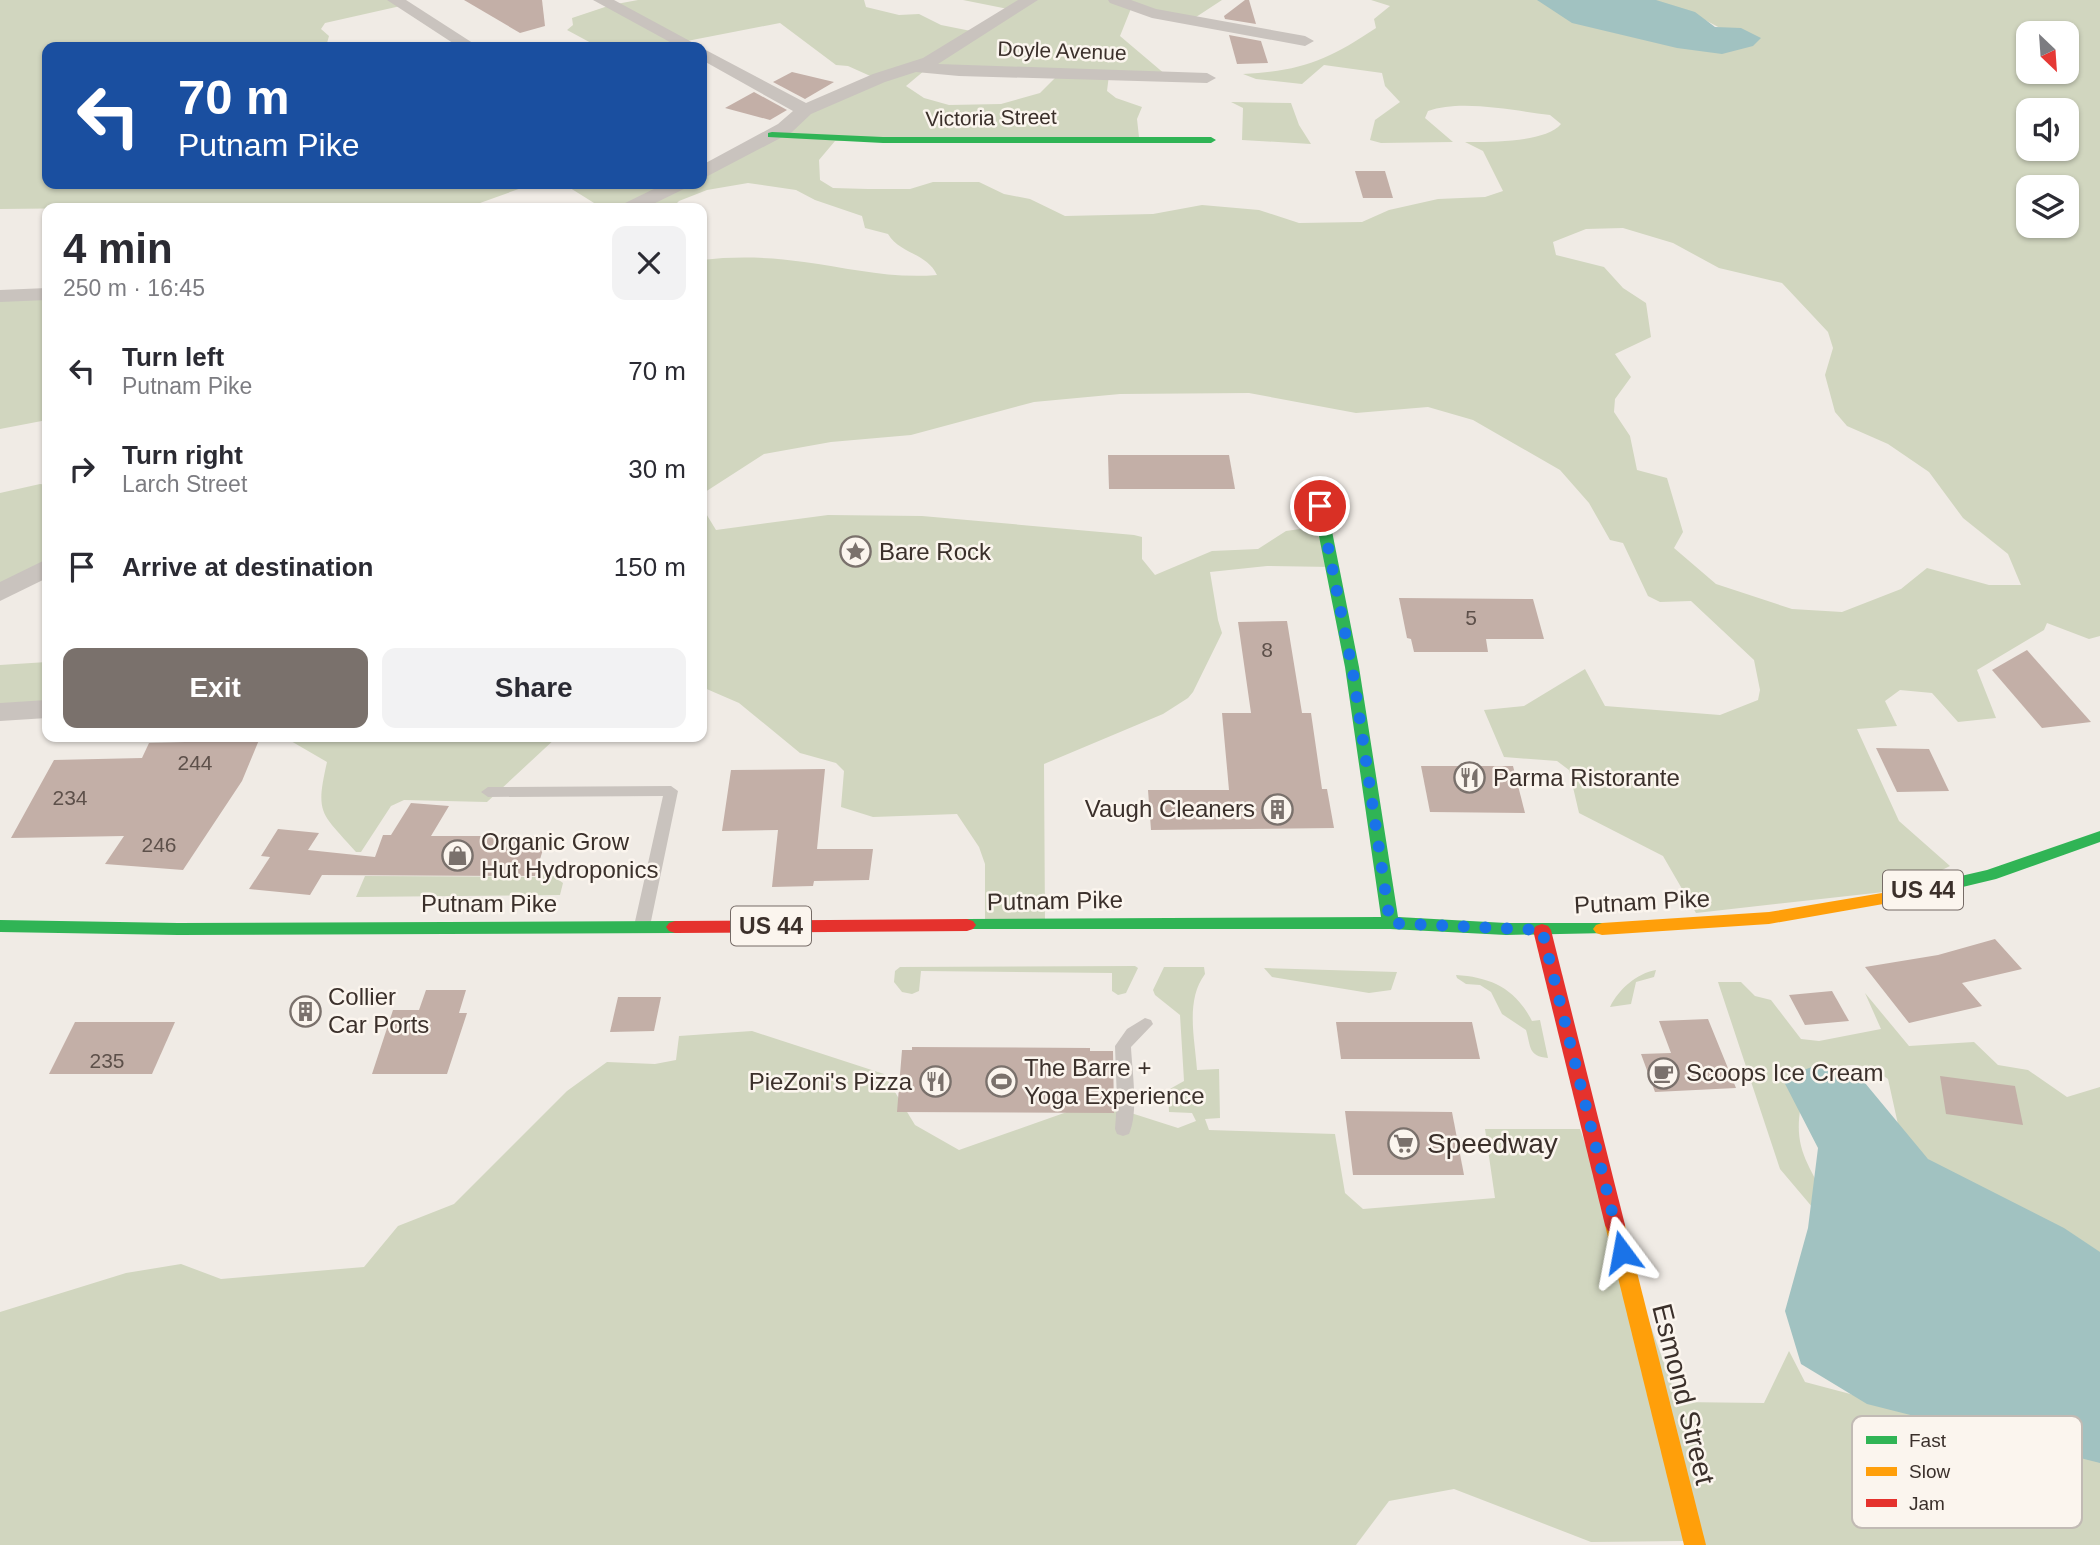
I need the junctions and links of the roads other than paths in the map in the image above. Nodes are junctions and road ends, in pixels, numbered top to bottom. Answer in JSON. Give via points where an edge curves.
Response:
{"nodes":[{"id":1,"x":395,"y":0,"type":"edge"},
{"id":2,"x":601,"y":0,"type":"edge"},
{"id":3,"x":1030,"y":0,"type":"edge"},
{"id":4,"x":1116,"y":0,"type":"edge"},
{"id":5,"x":1305,"y":40,"type":"dead end"},
{"id":6,"x":462,"y":42,"type":"edge"},
{"id":7,"x":682,"y":42,"type":"edge"},
{"id":8,"x":707,"y":56,"type":"edge"},
{"id":9,"x":917,"y":67,"type":"junction"},
{"id":10,"x":1207,"y":78,"type":"dead end"},
{"id":11,"x":805,"y":110,"type":"junction"},
{"id":12,"x":772,"y":135,"type":"junction"},
{"id":13,"x":1211,"y":139,"type":"dead end"},
{"id":14,"x":707,"y":170,"type":"edge"},
{"id":15,"x":664,"y":189,"type":"edge"},
{"id":16,"x":639,"y":203,"type":"edge"},
{"id":17,"x":42,"y":294,"type":"edge"},
{"id":18,"x":0,"y":296,"type":"edge"},
{"id":19,"x":1320,"y":506,"type":"dead end"},
{"id":20,"x":42,"y":570,"type":"edge"},
{"id":21,"x":0,"y":593,"type":"edge"},
{"id":22,"x":42,"y":709,"type":"edge"},
{"id":23,"x":0,"y":712,"type":"edge"},
{"id":24,"x":488,"y":792,"type":"dead end"},
{"id":25,"x":2100,"y":836,"type":"edge"},
{"id":26,"x":1390,"y":923,"type":"junction"},
{"id":27,"x":0,"y":926,"type":"edge"},
{"id":28,"x":642,"y":926,"type":"junction"},
{"id":29,"x":1542,"y":930,"type":"junction"},
{"id":30,"x":1145,"y":1024,"type":"dead end"},
{"id":31,"x":1123,"y":1129,"type":"dead end"},
{"id":32,"x":1695,"y":1545,"type":"edge"}],
"edges":[{"from":1,"to":6,"type":"street"},
{"from":2,"to":7,"type":"street"},
{"from":3,"to":9,"type":"street"},
{"from":4,"to":5,"type":"street","via":[[1152,13]]},
{"from":8,"to":11,"type":"street"},
{"from":9,"to":10,"type":"street","name":"Doyle Avenue"},
{"from":9,"to":11,"type":"street"},
{"from":11,"to":12,"type":"street"},
{"from":12,"to":13,"type":"main road","name":"Victoria Street","via":[[883,140]]},
{"from":12,"to":14,"type":"street"},
{"from":15,"to":16,"type":"street"},
{"from":17,"to":18,"type":"street"},
{"from":19,"to":26,"type":"main road","via":[[1353,673]]},
{"from":20,"to":21,"type":"street"},
{"from":22,"to":23,"type":"street"},
{"from":24,"to":28,"type":"lane","via":[[671,791]]},
{"from":25,"to":29,"type":"main road","name":"Putnam Pike","number":"US 44","via":[[1989,875],[1887,898],[1777,916],[1637,928]]},
{"from":26,"to":28,"type":"main road","name":"Putnam Pike","number":"US 44"},
{"from":26,"to":29,"type":"main road","name":"Putnam Pike","number":"US 44"},
{"from":27,"to":28,"type":"main road","name":"Putnam Pike","number":"US 44"},
{"from":29,"to":32,"type":"main road","name":"Esmond Street"},
{"from":30,"to":31,"type":"lane","via":[[1123,1046]]}]}
